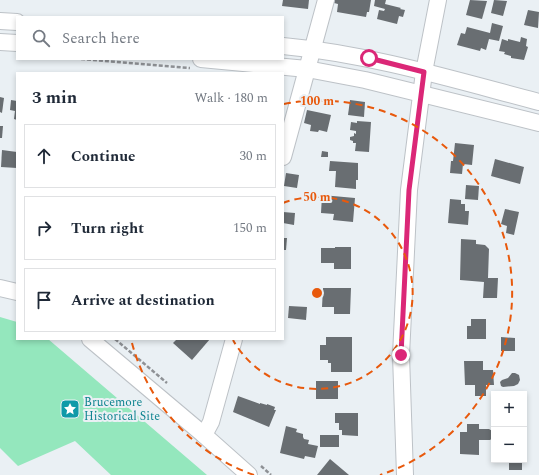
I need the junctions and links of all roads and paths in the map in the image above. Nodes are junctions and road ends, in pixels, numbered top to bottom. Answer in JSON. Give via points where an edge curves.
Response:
{"nodes":[{"id":1,"x":326,"y":0,"type":"edge"},
{"id":2,"x":438,"y":0,"type":"edge"},
{"id":3,"x":0,"y":21,"type":"edge"},
{"id":4,"x":16,"y":22,"type":"edge"},
{"id":5,"x":0,"y":42,"type":"edge"},
{"id":6,"x":16,"y":43,"type":"edge"},
{"id":7,"x":284,"y":46,"type":"edge"},
{"id":8,"x":312,"y":49,"type":"junction"},
{"id":9,"x":104,"y":60,"type":"edge"},
{"id":10,"x":196,"y":64,"type":"edge"},
{"id":11,"x":307,"y":69,"type":"junction"},
{"id":12,"x":424,"y":72,"type":"junction"},
{"id":13,"x":422,"y":94,"type":"junction"},
{"id":14,"x":539,"y":102,"type":"edge"},
{"id":15,"x":539,"y":123,"type":"edge"},
{"id":16,"x":284,"y":153,"type":"edge"},
{"id":17,"x":0,"y":288,"type":"edge"},
{"id":18,"x":16,"y":292,"type":"edge"},
{"id":19,"x":91,"y":340,"type":"edge"},
{"id":20,"x":234,"y":340,"type":"edge"},
{"id":21,"x":204,"y":435,"type":"junction"},
{"id":22,"x":249,"y":475,"type":"edge"},
{"id":23,"x":405,"y":475,"type":"edge"}],
"edges":[{"from":1,"to":8,"type":"street"},
{"from":2,"to":12,"type":"street"},
{"from":3,"to":4,"type":"street"},
{"from":5,"to":6,"type":"street"},
{"from":7,"to":8,"type":"street"},
{"from":8,"to":11,"type":"street"},
{"from":8,"to":12,"type":"street","via":[[369,58]]},
{"from":9,"to":10,"type":"path"},
{"from":10,"to":11,"type":"street"},
{"from":11,"to":13,"type":"street"},
{"from":11,"to":16,"type":"street"},
{"from":12,"to":13,"type":"street"},
{"from":12,"to":14,"type":"street"},
{"from":13,"to":15,"type":"street"},
{"from":13,"to":23,"type":"street","via":[[409,190],[404,280],[401,355]]},
{"from":17,"to":18,"type":"street"},
{"from":19,"to":21,"type":"street"},
{"from":20,"to":21,"type":"street","via":[[211,422]]},
{"from":21,"to":22,"type":"street"}]}
